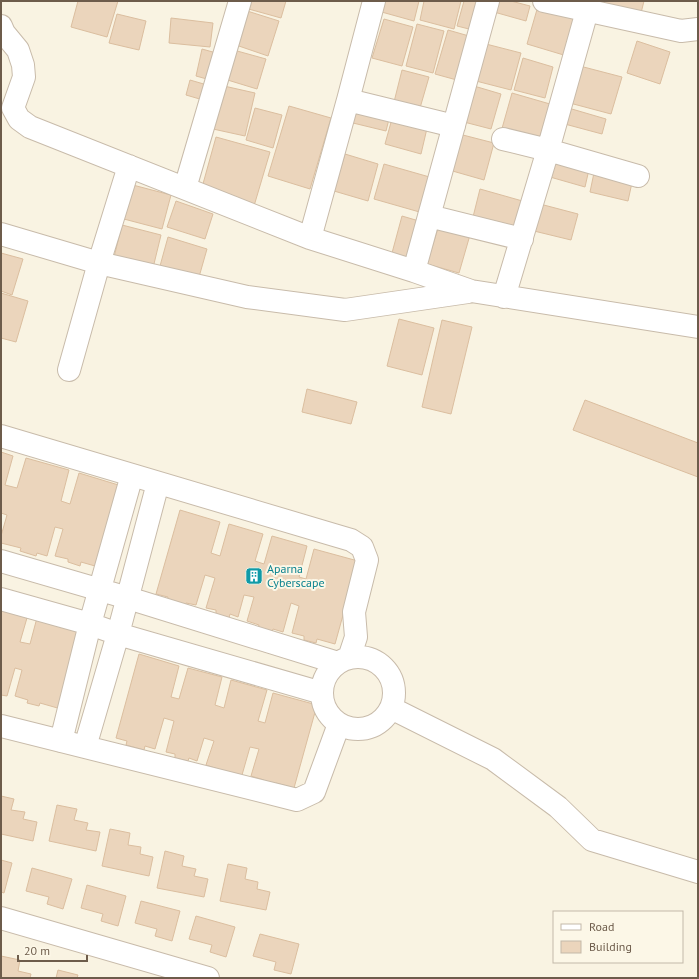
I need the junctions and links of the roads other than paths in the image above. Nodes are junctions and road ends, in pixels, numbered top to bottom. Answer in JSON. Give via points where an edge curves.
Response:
{"nodes":[{"id":1,"x":240,"y":1,"type":"edge"},
{"id":2,"x":374,"y":1,"type":"edge"},
{"id":3,"x":488,"y":1,"type":"edge"},
{"id":4,"x":544,"y":1,"type":"edge"},
{"id":5,"x":587,"y":10,"type":"junction"},
{"id":6,"x":1,"y":26,"type":"edge"},
{"id":7,"x":698,"y":29,"type":"edge"},
{"id":8,"x":348,"y":100,"type":"junction"},
{"id":9,"x":454,"y":126,"type":"junction"},
{"id":10,"x":503,"y":139,"type":"dead end"},
{"id":11,"x":548,"y":150,"type":"junction"},
{"id":12,"x":129,"y":166,"type":"junction"},
{"id":13,"x":638,"y":176,"type":"dead end"},
{"id":14,"x":185,"y":188,"type":"junction"},
{"id":15,"x":429,"y":216,"type":"junction"},
{"id":16,"x":1,"y":234,"type":"edge"},
{"id":17,"x":310,"y":238,"type":"junction"},
{"id":18,"x":522,"y":238,"type":"junction"},
{"id":19,"x":99,"y":263,"type":"junction"},
{"id":20,"x":414,"y":271,"type":"junction"},
{"id":21,"x":471,"y":292,"type":"junction"},
{"id":22,"x":504,"y":297,"type":"junction"},
{"id":23,"x":698,"y":327,"type":"edge"},
{"id":24,"x":69,"y":370,"type":"dead end"},
{"id":25,"x":1,"y":436,"type":"edge"},
{"id":26,"x":132,"y":475,"type":"junction"},
{"id":27,"x":158,"y":483,"type":"junction"},
{"id":28,"x":1,"y":561,"type":"edge"},
{"id":29,"x":100,"y":590,"type":"junction"},
{"id":30,"x":128,"y":598,"type":"junction"},
{"id":31,"x":1,"y":599,"type":"edge"},
{"id":32,"x":90,"y":624,"type":"junction"},
{"id":33,"x":118,"y":634,"type":"junction"},
{"id":34,"x":343,"y":660,"type":"junction"},
{"id":35,"x":322,"y":693,"type":"junction"},
{"id":36,"x":391,"y":708,"type":"junction"},
{"id":37,"x":339,"y":724,"type":"junction"},
{"id":38,"x":1,"y":726,"type":"edge"},
{"id":39,"x":61,"y":741,"type":"junction"},
{"id":40,"x":85,"y":747,"type":"junction"},
{"id":41,"x":698,"y":872,"type":"edge"},
{"id":42,"x":1,"y":918,"type":"edge"},
{"id":43,"x":208,"y":978,"type":"edge"}],
"edges":[{"from":1,"to":14,"type":"street"},
{"from":2,"to":8,"type":"street"},
{"from":3,"to":9,"type":"street"},
{"from":4,"to":5,"type":"street"},
{"from":5,"to":7,"type":"street","via":[[681,31]]},
{"from":5,"to":11,"type":"street"},
{"from":6,"to":12,"type":"street","via":[[18,50],[23,65],[24,77],[13,108],[19,119],[30,127]]},
{"from":8,"to":9,"type":"street"},
{"from":8,"to":17,"type":"street"},
{"from":9,"to":15,"type":"street"},
{"from":10,"to":11,"type":"street"},
{"from":11,"to":13,"type":"street"},
{"from":11,"to":18,"type":"street"},
{"from":12,"to":14,"type":"street"},
{"from":12,"to":19,"type":"street"},
{"from":14,"to":17,"type":"street"},
{"from":15,"to":18,"type":"street"},
{"from":15,"to":20,"type":"street"},
{"from":16,"to":19,"type":"street"},
{"from":17,"to":20,"type":"street"},
{"from":18,"to":22,"type":"street"},
{"from":19,"to":21,"type":"street","via":[[247,297],[345,310]]},
{"from":19,"to":24,"type":"street"},
{"from":20,"to":21,"type":"street"},
{"from":21,"to":22,"type":"street"},
{"from":22,"to":23,"type":"street"},
{"from":25,"to":26,"type":"street"},
{"from":26,"to":27,"type":"street"},
{"from":26,"to":29,"type":"street"},
{"from":27,"to":30,"type":"street"},
{"from":27,"to":34,"type":"street","via":[[350,540],[362,547],[367,560],[354,612],[356,637]]},
{"from":28,"to":29,"type":"street"},
{"from":29,"to":30,"type":"street"},
{"from":29,"to":32,"type":"street"},
{"from":30,"to":33,"type":"street"},
{"from":30,"to":34,"type":"street"},
{"from":31,"to":32,"type":"street"},
{"from":32,"to":33,"type":"street"},
{"from":32,"to":39,"type":"street"},
{"from":33,"to":35,"type":"street"},
{"from":33,"to":40,"type":"street"},
{"from":34,"to":35,"type":"street","via":[[329,671]]},
{"from":34,"to":36,"type":"street","via":[[360,656],[381,665],[394,685]]},
{"from":35,"to":37,"type":"street","via":[[324,705],[330,716]]},
{"from":36,"to":37,"type":"street","via":[[374,726],[363,729]]},
{"from":36,"to":41,"type":"street","via":[[493,759],[558,807],[592,840]]},
{"from":37,"to":40,"type":"street","via":[[314,792],[297,800]]},
{"from":38,"to":39,"type":"street"},
{"from":39,"to":40,"type":"street"},
{"from":42,"to":43,"type":"street"}]}
